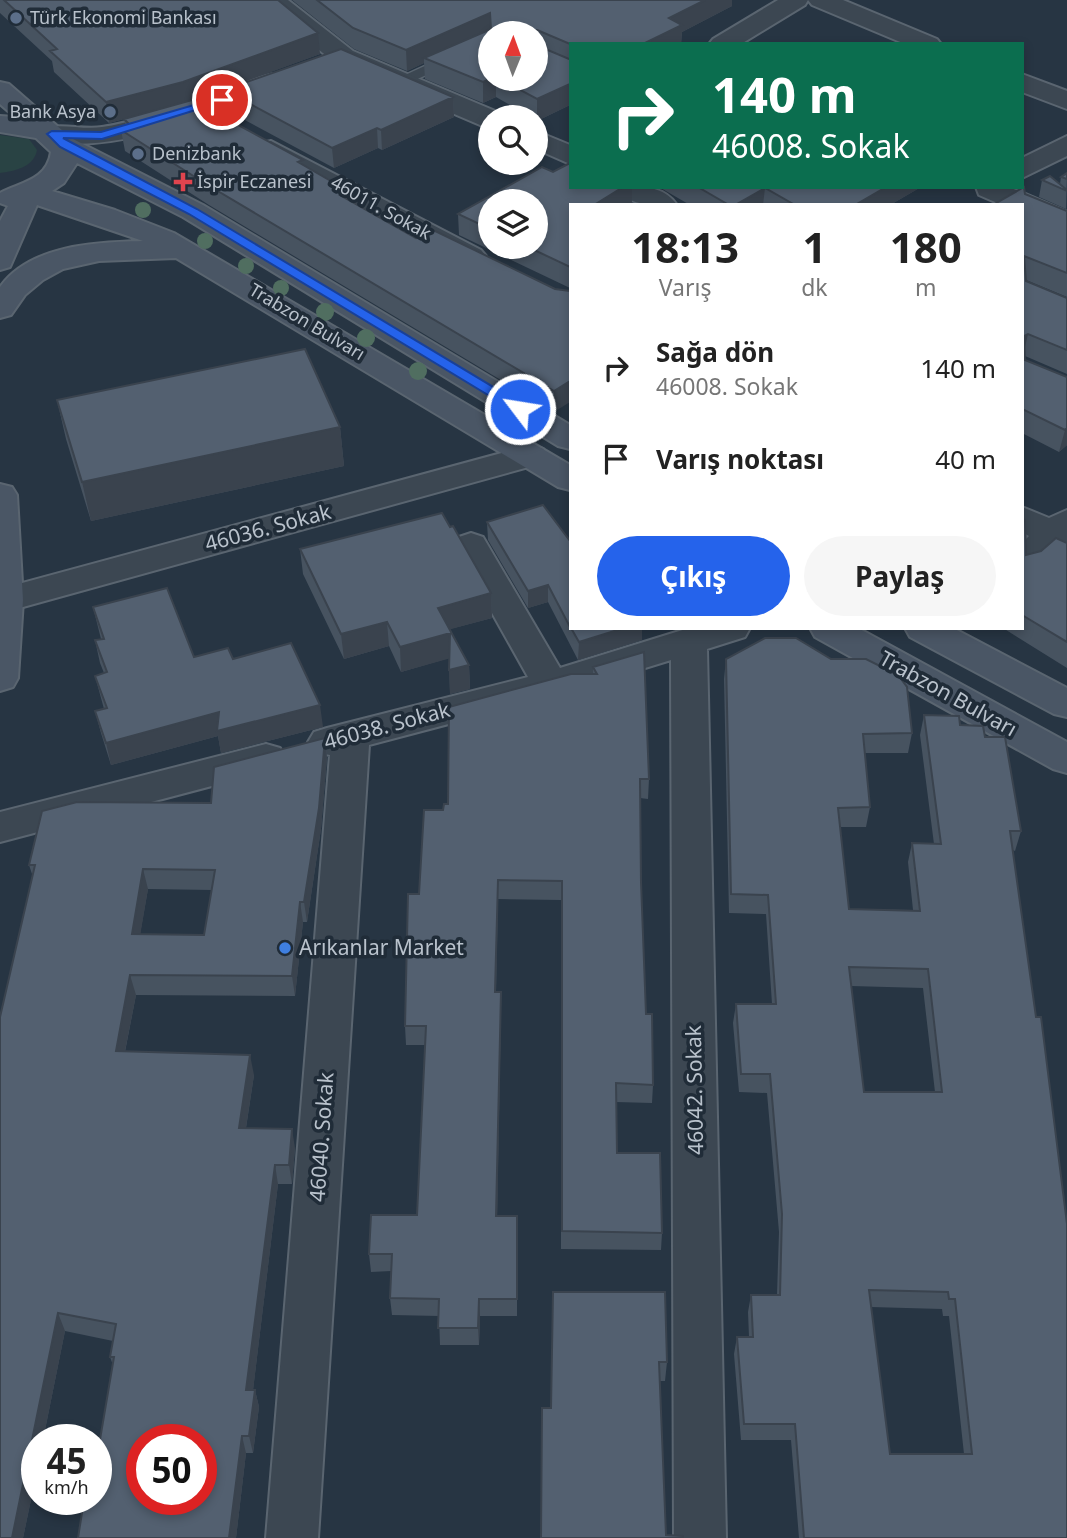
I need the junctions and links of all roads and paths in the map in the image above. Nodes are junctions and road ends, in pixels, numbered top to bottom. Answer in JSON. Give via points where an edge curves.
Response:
{"nodes":[{"id":1,"x":272,"y":0,"type":"edge"},
{"id":2,"x":796,"y":0,"type":"edge"},
{"id":3,"x":821,"y":0,"type":"edge"},
{"id":4,"x":725,"y":42,"type":"edge"},
{"id":5,"x":923,"y":42,"type":"edge"},
{"id":6,"x":478,"y":46,"type":"edge"},
{"id":7,"x":320,"y":66,"type":"junction"},
{"id":8,"x":400,"y":81,"type":"junction"},
{"id":9,"x":1024,"y":83,"type":"edge"},
{"id":10,"x":0,"y":90,"type":"edge"},
{"id":11,"x":1067,"y":101,"type":"edge"},
{"id":12,"x":198,"y":108,"type":"junction"},
{"id":13,"x":478,"y":115,"type":"edge"},
{"id":14,"x":0,"y":124,"type":"edge"},
{"id":15,"x":58,"y":140,"type":"junction"},
{"id":16,"x":1064,"y":148,"type":"edge"},
{"id":17,"x":1024,"y":169,"type":"edge"},
{"id":18,"x":634,"y":189,"type":"edge"},
{"id":19,"x":988,"y":189,"type":"edge"},
{"id":20,"x":992,"y":189,"type":"edge"},
{"id":21,"x":15,"y":197,"type":"edge"},
{"id":22,"x":659,"y":203,"type":"edge"},
{"id":23,"x":965,"y":203,"type":"edge"},
{"id":24,"x":1024,"y":203,"type":"edge"},
{"id":25,"x":1024,"y":203,"type":"edge"},
{"id":26,"x":1067,"y":222,"type":"edge"},
{"id":27,"x":185,"y":250,"type":"junction"},
{"id":28,"x":0,"y":261,"type":"edge"},
{"id":29,"x":492,"y":266,"type":"edge"},
{"id":30,"x":0,"y":309,"type":"edge"},
{"id":31,"x":569,"y":437,"type":"edge"},
{"id":32,"x":531,"y":456,"type":"junction"},
{"id":33,"x":569,"y":478,"type":"edge"},
{"id":34,"x":0,"y":495,"type":"edge"},
{"id":35,"x":1024,"y":519,"type":"edge"},
{"id":36,"x":1062,"y":533,"type":"edge"},
{"id":37,"x":471,"y":545,"type":"dead end"},
{"id":38,"x":1024,"y":562,"type":"edge"},
{"id":39,"x":5,"y":600,"type":"junction"},
{"id":40,"x":726,"y":630,"type":"edge"},
{"id":41,"x":832,"y":630,"type":"edge"},
{"id":42,"x":937,"y":631,"type":"edge"},
{"id":43,"x":689,"y":643,"type":"junction"},
{"id":44,"x":0,"y":678,"type":"edge"},
{"id":45,"x":551,"y":684,"type":"junction"},
{"id":46,"x":1067,"y":704,"type":"edge"},
{"id":47,"x":351,"y":736,"type":"junction"},
{"id":48,"x":1067,"y":759,"type":"edge"},
{"id":49,"x":0,"y":827,"type":"edge"},
{"id":50,"x":292,"y":1538,"type":"edge"},
{"id":51,"x":700,"y":1538,"type":"edge"}],
"edges":[{"from":1,"to":7,"type":"street"},
{"from":2,"to":4,"type":"street"},
{"from":3,"to":5,"type":"street"},
{"from":6,"to":8,"type":"lane"},
{"from":7,"to":8,"type":"street"},
{"from":7,"to":12,"type":"street"},
{"from":8,"to":13,"type":"street"},
{"from":9,"to":11,"type":"street"},
{"from":10,"to":15,"type":"main road","name":"Trabzon Bulvarı"},
{"from":12,"to":15,"type":"street","via":[[102,136]]},
{"from":12,"to":29,"type":"street","name":"46011. Sokak"},
{"from":14,"to":15,"type":"main road","via":[[36,128]]},
{"from":15,"to":21,"type":"main road","via":[[67,157],[62,170],[49,183]]},
{"from":15,"to":31,"type":"main road","name":"Trabzon Bulvarı","via":[[193,211]]},
{"from":16,"to":17,"type":"street"},
{"from":18,"to":22,"type":"street"},
{"from":19,"to":23,"type":"street"},
{"from":20,"to":24,"type":"street"},
{"from":21,"to":27,"type":"main road","name":"Trabzon Bulvarı","via":[[106,216]]},
{"from":21,"to":28,"type":"main road"},
{"from":25,"to":26,"type":"street"},
{"from":27,"to":30,"type":"main road","via":[[73,255],[37,269],[11,289]]},
{"from":27,"to":32,"type":"main road","name":"Trabzon Bulvarı"},
{"from":32,"to":33,"type":"main road","name":"Trabzon Bulvarı"},
{"from":32,"to":39,"type":"street","name":"46036. Sokak"},
{"from":34,"to":39,"type":"main road"},
{"from":35,"to":36,"type":"street"},
{"from":36,"to":38,"type":"street"},
{"from":37,"to":45,"type":"street"},
{"from":39,"to":44,"type":"main road"},
{"from":40,"to":43,"type":"street","name":"46038. Sokak"},
{"from":41,"to":48,"type":"main road","name":"Trabzon Bulvarı"},
{"from":42,"to":46,"type":"main road"},
{"from":43,"to":45,"type":"street","name":"46038. Sokak"},
{"from":43,"to":51,"type":"street","name":"46042. Sokak"},
{"from":45,"to":47,"type":"street","name":"46038. Sokak"},
{"from":47,"to":49,"type":"street","name":"46038. Sokak"},
{"from":47,"to":50,"type":"street","name":"46040. Sokak"}]}
